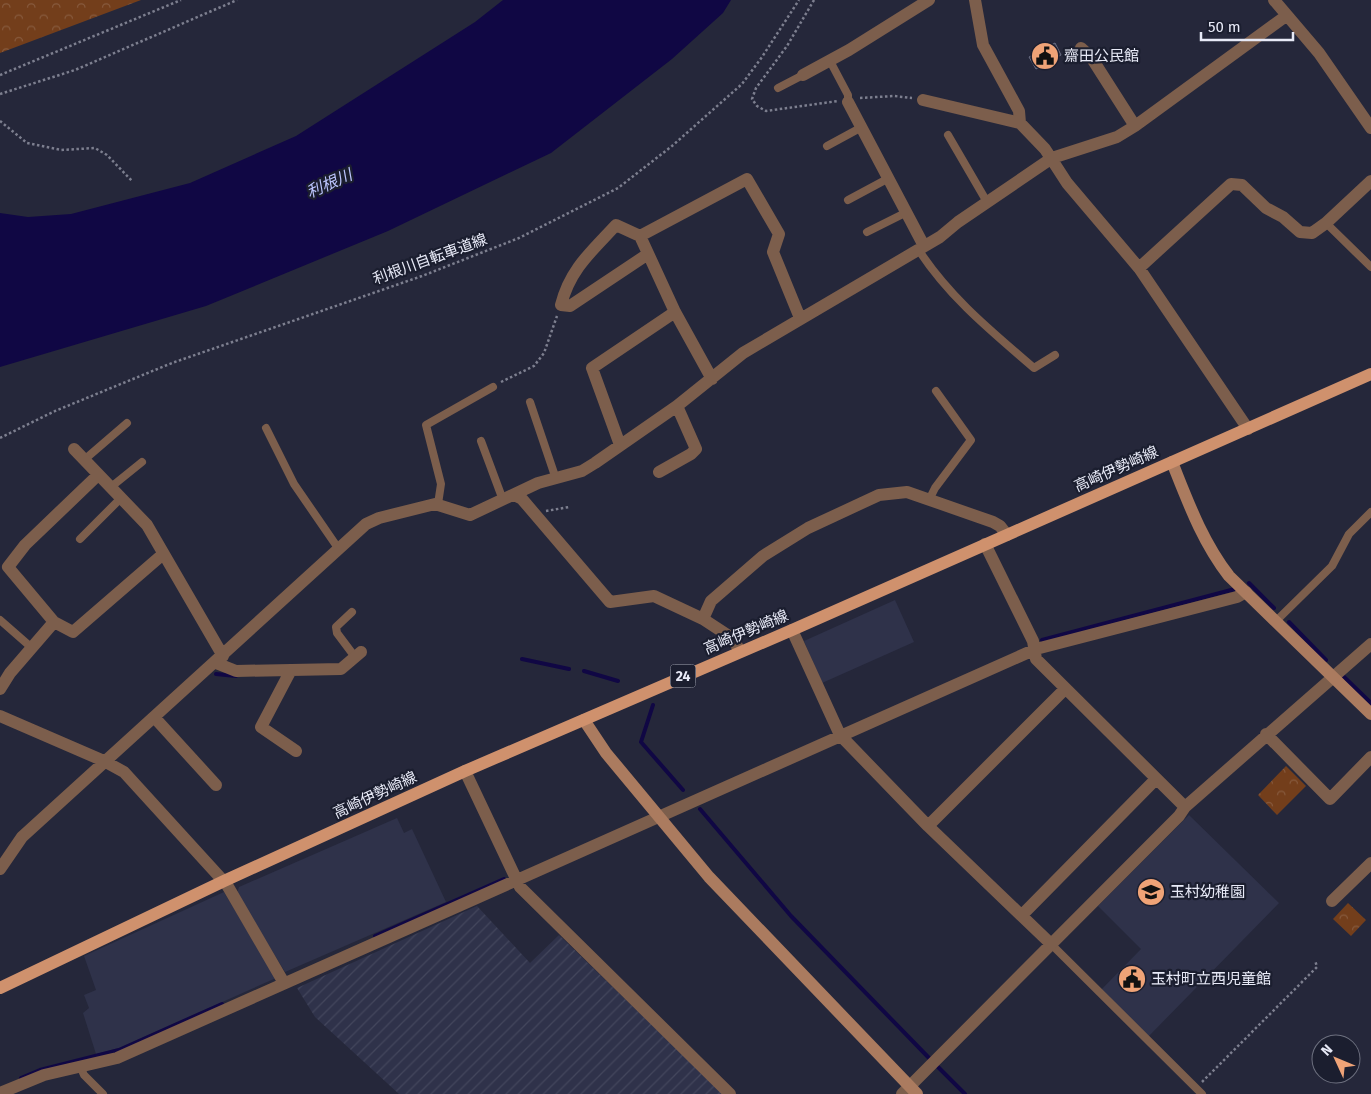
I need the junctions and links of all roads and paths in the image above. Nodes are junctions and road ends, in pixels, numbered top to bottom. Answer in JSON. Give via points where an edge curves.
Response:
{"nodes":[{"id":1,"x":180,"y":0,"type":"edge"},
{"id":2,"x":237,"y":0,"type":"edge"},
{"id":3,"x":799,"y":0,"type":"edge"},
{"id":4,"x":929,"y":0,"type":"edge"},
{"id":5,"x":975,"y":0,"type":"edge"},
{"id":6,"x":1274,"y":0,"type":"edge"},
{"id":7,"x":1286,"y":16,"type":"junction"},
{"id":8,"x":1081,"y":48,"type":"dead end"},
{"id":9,"x":830,"y":61,"type":"junction"},
{"id":10,"x":0,"y":75,"type":"edge"},
{"id":11,"x":803,"y":75,"type":"joint"},
{"id":12,"x":778,"y":88,"type":"dead end"},
{"id":13,"x":0,"y":94,"type":"edge"},
{"id":14,"x":923,"y":100,"type":"joint"},
{"id":15,"x":848,"y":102,"type":"junction"},
{"id":16,"x":0,"y":121,"type":"edge"},
{"id":17,"x":1020,"y":123,"type":"junction"},
{"id":18,"x":1135,"y":126,"type":"junction"},
{"id":19,"x":862,"y":128,"type":"junction"},
{"id":20,"x":1371,"y":128,"type":"edge"},
{"id":21,"x":948,"y":135,"type":"dead end"},
{"id":22,"x":827,"y":146,"type":"dead end"},
{"id":23,"x":1052,"y":158,"type":"junction"},
{"id":24,"x":889,"y":178,"type":"junction"},
{"id":25,"x":132,"y":181,"type":"dead end"},
{"id":26,"x":1371,"y":181,"type":"edge"},
{"id":27,"x":848,"y":200,"type":"dead end"},
{"id":28,"x":987,"y":202,"type":"junction"},
{"id":29,"x":906,"y":212,"type":"junction"},
{"id":30,"x":1326,"y":223,"type":"junction"},
{"id":31,"x":866,"y":232,"type":"dead end"},
{"id":32,"x":640,"y":236,"type":"junction"},
{"id":33,"x":921,"y":248,"type":"junction"},
{"id":34,"x":648,"y":254,"type":"junction"},
{"id":35,"x":1371,"y":267,"type":"edge"},
{"id":36,"x":1139,"y":268,"type":"junction"},
{"id":37,"x":561,"y":305,"type":"junction"},
{"id":38,"x":675,"y":312,"type":"junction"},
{"id":39,"x":800,"y":318,"type":"junction"},
{"id":40,"x":1055,"y":355,"type":"dead end"},
{"id":41,"x":1371,"y":374,"type":"edge"},
{"id":42,"x":712,"y":379,"type":"junction"},
{"id":43,"x":493,"y":387,"type":"joint"},
{"id":44,"x":936,"y":392,"type":"dead end"},
{"id":45,"x":530,"y":402,"type":"dead end"},
{"id":46,"x":677,"y":406,"type":"junction"},
{"id":47,"x":127,"y":423,"type":"dead end"},
{"id":48,"x":266,"y":428,"type":"dead end"},
{"id":49,"x":1248,"y":429,"type":"junction"},
{"id":50,"x":0,"y":438,"type":"edge"},
{"id":51,"x":481,"y":440,"type":"dead end"},
{"id":52,"x":620,"y":445,"type":"junction"},
{"id":53,"x":74,"y":449,"type":"dead end"},
{"id":54,"x":84,"y":460,"type":"junction"},
{"id":55,"x":142,"y":462,"type":"dead end"},
{"id":56,"x":1172,"y":462,"type":"junction"},
{"id":57,"x":659,"y":472,"type":"dead end"},
{"id":58,"x":98,"y":475,"type":"junction"},
{"id":59,"x":556,"y":479,"type":"junction"},
{"id":60,"x":111,"y":487,"type":"junction"},
{"id":61,"x":121,"y":498,"type":"junction"},
{"id":62,"x":509,"y":498,"type":"junction"},
{"id":63,"x":929,"y":500,"type":"junction"},
{"id":64,"x":438,"y":504,"type":"junction"},
{"id":65,"x":569,"y":507,"type":"dead end"},
{"id":66,"x":1371,"y":512,"type":"edge"},
{"id":67,"x":533,"y":513,"type":"junction"},
{"id":68,"x":1007,"y":535,"type":"junction"},
{"id":69,"x":80,"y":539,"type":"dead end"},
{"id":70,"x":985,"y":544,"type":"junction"},
{"id":71,"x":338,"y":548,"type":"junction"},
{"id":72,"x":162,"y":555,"type":"junction"},
{"id":73,"x":1246,"y":592,"type":"junction"},
{"id":74,"x":352,"y":612,"type":"dead end"},
{"id":75,"x":703,"y":618,"type":"junction"},
{"id":76,"x":0,"y":620,"type":"edge"},
{"id":77,"x":54,"y":622,"type":"junction"},
{"id":78,"x":1274,"y":622,"type":"junction"},
{"id":79,"x":792,"y":630,"type":"junction"},
{"id":80,"x":1371,"y":644,"type":"edge"},
{"id":81,"x":32,"y":648,"type":"junction"},
{"id":82,"x":1036,"y":649,"type":"junction"},
{"id":83,"x":740,"y":652,"type":"junction"},
{"id":84,"x":358,"y":654,"type":"joint"},
{"id":85,"x":220,"y":659,"type":"junction"},
{"id":86,"x":291,"y":670,"type":"junction"},
{"id":87,"x":1333,"y":677,"type":"junction"},
{"id":88,"x":0,"y":689,"type":"edge"},
{"id":89,"x":1065,"y":689,"type":"junction"},
{"id":90,"x":1371,"y":714,"type":"edge"},
{"id":91,"x":0,"y":716,"type":"edge"},
{"id":92,"x":154,"y":717,"type":"junction"},
{"id":93,"x":584,"y":720,"type":"junction"},
{"id":94,"x":1266,"y":734,"type":"junction"},
{"id":95,"x":840,"y":736,"type":"junction"},
{"id":96,"x":296,"y":751,"type":"dead end"},
{"id":97,"x":1371,"y":757,"type":"edge"},
{"id":98,"x":104,"y":761,"type":"junction"},
{"id":99,"x":466,"y":771,"type":"junction"},
{"id":100,"x":1156,"y":779,"type":"junction"},
{"id":101,"x":216,"y":785,"type":"dead end"},
{"id":102,"x":1185,"y":807,"type":"junction"},
{"id":103,"x":658,"y":816,"type":"junction"},
{"id":104,"x":928,"y":826,"type":"junction"},
{"id":105,"x":1371,"y":863,"type":"edge"},
{"id":106,"x":0,"y":869,"type":"edge"},
{"id":107,"x":515,"y":880,"type":"junction"},
{"id":108,"x":224,"y":881,"type":"junction"},
{"id":109,"x":1332,"y":901,"type":"dead end"},
{"id":110,"x":1022,"y":915,"type":"junction"},
{"id":111,"x":1051,"y":944,"type":"junction"},
{"id":112,"x":1315,"y":960,"type":"dead end"},
{"id":113,"x":284,"y":983,"type":"junction"},
{"id":114,"x":0,"y":988,"type":"edge"},
{"id":115,"x":80,"y":1066,"type":"junction"},
{"id":116,"x":1196,"y":1088,"type":"junction"},
{"id":117,"x":909,"y":1091,"type":"edge"},
{"id":118,"x":0,"y":1093,"type":"edge"},
{"id":119,"x":103,"y":1094,"type":"edge"},
{"id":120,"x":730,"y":1094,"type":"edge"},
{"id":121,"x":1202,"y":1094,"type":"edge"}],
"edges":[{"from":1,"to":10,"type":"path"},
{"from":2,"to":13,"type":"path","via":[[74,70]]},
{"from":3,"to":50,"type":"path","name":"利根川自転車道線","via":[[742,84],[672,146],[618,188],[519,238],[422,276],[172,363],[55,411]]},
{"from":4,"to":9,"type":"street"},
{"from":5,"to":17,"type":"street","via":[[983,45],[1019,111]]},
{"from":6,"to":7,"type":"street"},
{"from":7,"to":18,"type":"street"},
{"from":7,"to":20,"type":"street","via":[[1319,53]]},
{"from":8,"to":18,"type":"street","via":[[1091,57]]},
{"from":9,"to":11,"type":"street"},
{"from":9,"to":15,"type":"lane","via":[[848,95]]},
{"from":11,"to":12,"type":"lane"},
{"from":14,"to":15,"type":"path","via":[[894,96]]},
{"from":14,"to":17,"type":"street"},
{"from":15,"to":19,"type":"street"},
{"from":16,"to":25,"type":"path","via":[[27,143],[61,150],[95,148],[107,155]]},
{"from":17,"to":23,"type":"street"},
{"from":18,"to":23,"type":"street","via":[[1116,137]]},
{"from":19,"to":22,"type":"lane"},
{"from":19,"to":24,"type":"street"},
{"from":21,"to":28,"type":"lane"},
{"from":23,"to":28,"type":"street"},
{"from":23,"to":36,"type":"street","via":[[1067,183]]},
{"from":24,"to":27,"type":"lane"},
{"from":24,"to":29,"type":"street"},
{"from":26,"to":30,"type":"street"},
{"from":28,"to":33,"type":"street"},
{"from":29,"to":31,"type":"lane"},
{"from":29,"to":33,"type":"street"},
{"from":30,"to":35,"type":"lane"},
{"from":30,"to":36,"type":"street","via":[[1312,232],[1300,232],[1266,208],[1242,185],[1231,184]]},
{"from":32,"to":34,"type":"street"},
{"from":32,"to":37,"type":"street","via":[[616,225],[566,284]]},
{"from":32,"to":39,"type":"street","via":[[747,179],[779,234],[773,252]]},
{"from":33,"to":39,"type":"street"},
{"from":33,"to":40,"type":"lane","via":[[932,272],[970,314],[1034,368]]},
{"from":34,"to":37,"type":"street","via":[[570,306]]},
{"from":34,"to":38,"type":"street"},
{"from":36,"to":49,"type":"street"},
{"from":37,"to":43,"type":"path","via":[[544,353],[534,366]]},
{"from":38,"to":42,"type":"street"},
{"from":38,"to":52,"type":"street","via":[[592,368]]},
{"from":39,"to":42,"type":"street","via":[[743,353]]},
{"from":41,"to":49,"type":"main road","name":"高崎伊勢崎線","number":"24"},
{"from":42,"to":46,"type":"street"},
{"from":43,"to":64,"type":"lane","via":[[426,425],[441,484]]},
{"from":44,"to":63,"type":"lane","via":[[971,440]]},
{"from":45,"to":59,"type":"lane"},
{"from":46,"to":52,"type":"street"},
{"from":46,"to":57,"type":"street","via":[[696,450]]},
{"from":47,"to":54,"type":"lane"},
{"from":48,"to":71,"type":"lane","via":[[294,484]]},
{"from":49,"to":56,"type":"main road","name":"高崎伊勢崎線","number":"24"},
{"from":51,"to":62,"type":"lane"},
{"from":52,"to":59,"type":"street","via":[[582,471]]},
{"from":53,"to":54,"type":"street"},
{"from":54,"to":58,"type":"street"},
{"from":55,"to":60,"type":"lane"},
{"from":56,"to":68,"type":"main road","name":"高崎伊勢崎線","number":"24"},
{"from":56,"to":73,"type":"street","via":[[1211,553]]},
{"from":58,"to":60,"type":"street"},
{"from":58,"to":77,"type":"street","via":[[25,545],[8,567]]},
{"from":59,"to":62,"type":"street"},
{"from":60,"to":61,"type":"street"},
{"from":61,"to":69,"type":"lane"},
{"from":61,"to":72,"type":"street","via":[[146,525]]},
{"from":62,"to":64,"type":"street","via":[[466,515]]},
{"from":62,"to":67,"type":"street","via":[[522,499]]},
{"from":63,"to":68,"type":"street","via":[[993,522]]},
{"from":63,"to":75,"type":"street","via":[[907,492],[879,495],[808,528],[763,556],[711,601]]},
{"from":64,"to":71,"type":"street","via":[[372,520]]},
{"from":65,"to":67,"type":"path"},
{"from":66,"to":78,"type":"lane","via":[[1349,534],[1332,566]]},
{"from":67,"to":75,"type":"street","via":[[610,602],[654,596]]},
{"from":68,"to":70,"type":"main road","name":"高崎伊勢崎線","number":"24"},
{"from":70,"to":79,"type":"main road","name":"高崎伊勢崎線","number":"24"},
{"from":70,"to":82,"type":"street"},
{"from":71,"to":85,"type":"street"},
{"from":72,"to":77,"type":"street","via":[[73,632]]},
{"from":72,"to":85,"type":"street"},
{"from":73,"to":78,"type":"street"},
{"from":73,"to":82,"type":"street"},
{"from":74,"to":84,"type":"lane","via":[[336,627],[337,633]]},
{"from":75,"to":83,"type":"street","via":[[732,638]]},
{"from":76,"to":81,"type":"lane"},
{"from":77,"to":81,"type":"street"},
{"from":78,"to":87,"type":"street"},
{"from":79,"to":83,"type":"main road","name":"高崎伊勢崎線","number":"24"},
{"from":79,"to":95,"type":"street"},
{"from":80,"to":87,"type":"street"},
{"from":81,"to":88,"type":"street"},
{"from":82,"to":89,"type":"street","via":[[1036,659]]},
{"from":82,"to":95,"type":"street"},
{"from":83,"to":93,"type":"main road","name":"高崎伊勢崎線","number":"24"},
{"from":84,"to":86,"type":"street","via":[[341,669]]},
{"from":85,"to":86,"type":"street","via":[[236,671]]},
{"from":85,"to":92,"type":"street"},
{"from":86,"to":96,"type":"street","via":[[261,727]]},
{"from":87,"to":90,"type":"street"},
{"from":87,"to":94,"type":"street"},
{"from":89,"to":100,"type":"street"},
{"from":89,"to":104,"type":"street"},
{"from":91,"to":98,"type":"street"},
{"from":92,"to":98,"type":"street"},
{"from":92,"to":101,"type":"street"},
{"from":93,"to":99,"type":"main road","name":"高崎伊勢崎線","number":"24"},
{"from":93,"to":103,"type":"street","via":[[606,754]]},
{"from":94,"to":97,"type":"street","via":[[1330,799]]},
{"from":94,"to":102,"type":"street"},
{"from":95,"to":103,"type":"street"},
{"from":95,"to":104,"type":"street"},
{"from":98,"to":106,"type":"street","via":[[22,837]]},
{"from":98,"to":108,"type":"street","via":[[124,772]]},
{"from":99,"to":107,"type":"street"},
{"from":99,"to":108,"type":"main road","name":"高崎伊勢崎線","number":"24"},
{"from":100,"to":102,"type":"street"},
{"from":100,"to":110,"type":"street"},
{"from":102,"to":111,"type":"street"},
{"from":103,"to":107,"type":"street"},
{"from":103,"to":117,"type":"street","via":[[736,906]]},
{"from":104,"to":110,"type":"street"},
{"from":105,"to":109,"type":"street"},
{"from":107,"to":113,"type":"street"},
{"from":107,"to":120,"type":"street"},
{"from":108,"to":113,"type":"street"},
{"from":108,"to":114,"type":"main road","name":"高崎伊勢崎線","number":"24"},
{"from":110,"to":111,"type":"street"},
{"from":111,"to":116,"type":"lane"},
{"from":111,"to":117,"type":"street"},
{"from":112,"to":116,"type":"path","via":[[1317,967]]},
{"from":113,"to":115,"type":"street","via":[[117,1058]]},
{"from":115,"to":118,"type":"street","via":[[44,1075]]},
{"from":115,"to":119,"type":"lane","via":[[84,1075]]},
{"from":116,"to":121,"type":"lane"}]}
